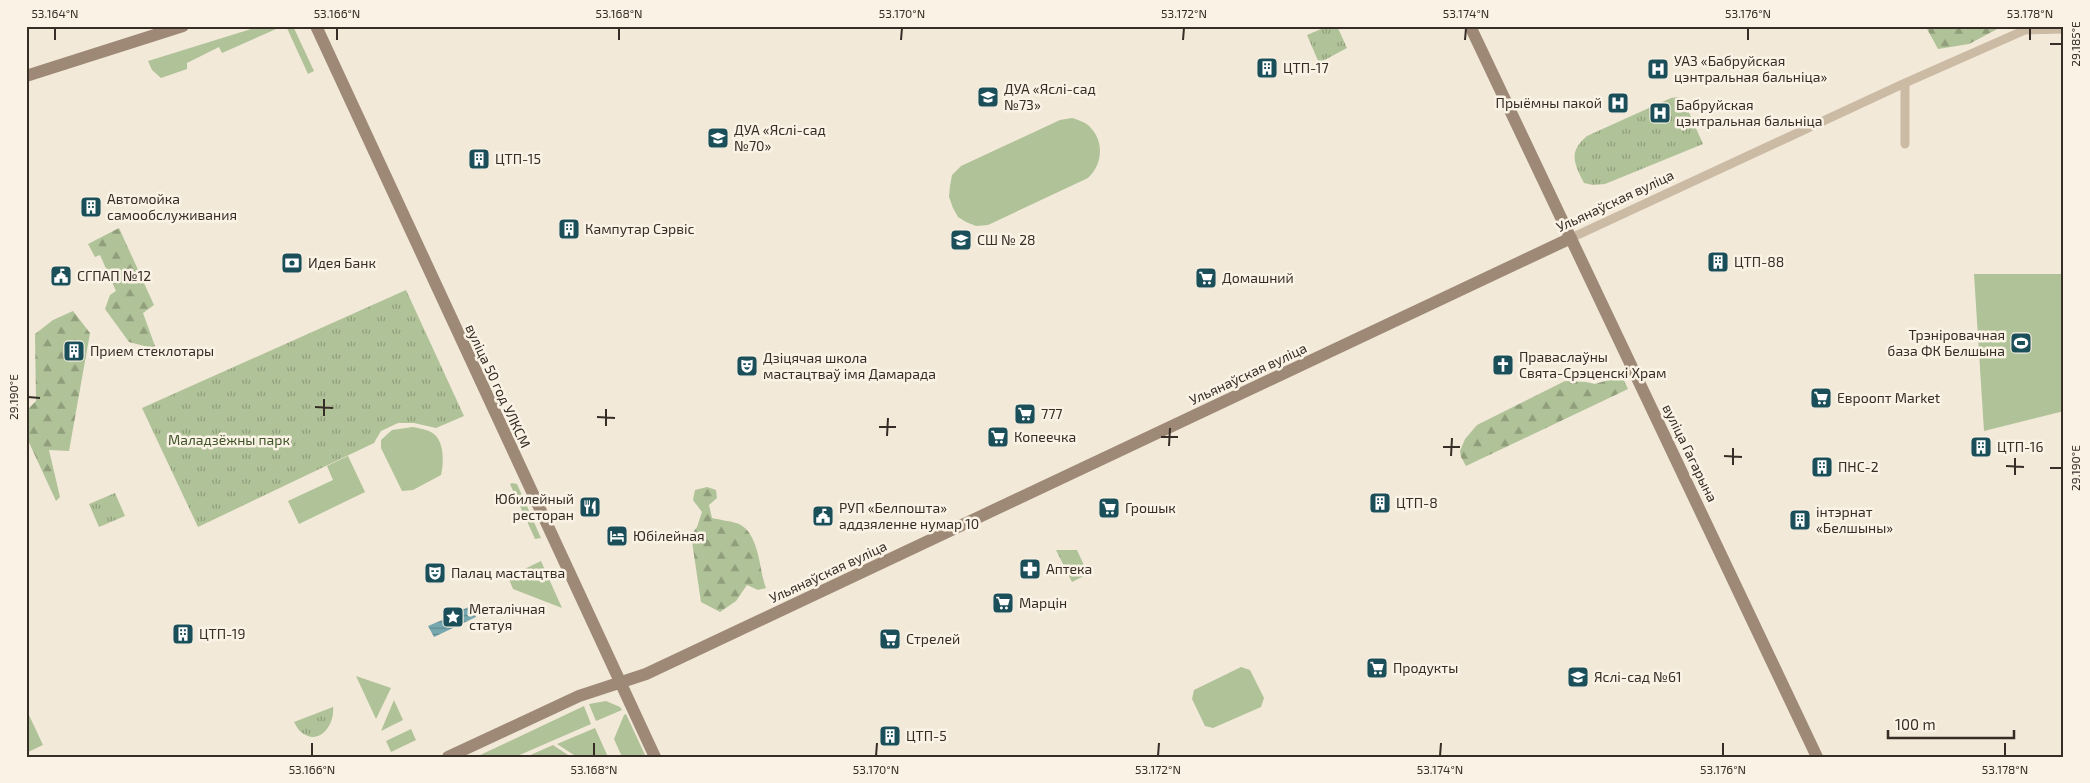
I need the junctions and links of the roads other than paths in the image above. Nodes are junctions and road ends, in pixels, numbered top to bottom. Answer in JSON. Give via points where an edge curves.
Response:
{"nodes":[{"id":1,"x":183,"y":26,"type":"edge"},
{"id":2,"x":316,"y":26,"type":"edge"},
{"id":3,"x":1470,"y":26,"type":"edge"},
{"id":4,"x":2064,"y":29,"type":"edge"},
{"id":5,"x":26,"y":76,"type":"edge"},
{"id":6,"x":1905,"y":83,"type":"junction"},
{"id":7,"x":1905,"y":144,"type":"dead end"},
{"id":8,"x":1571,"y":238,"type":"junction"},
{"id":9,"x":620,"y":682,"type":"junction"},
{"id":10,"x":448,"y":757,"type":"edge"},
{"id":11,"x":655,"y":757,"type":"edge"},
{"id":12,"x":1817,"y":757,"type":"edge"}],
"edges":[{"from":1,"to":5,"type":"main road"},
{"from":2,"to":9,"type":"main road","name":"вуліца 50 год УЛКСМ"},
{"from":3,"to":8,"type":"main road","name":"вуліца Гагарына"},
{"from":4,"to":6,"type":"street","name":"Ульянаўская вуліца","via":[[2026,30]]},
{"from":6,"to":7,"type":"street"},
{"from":6,"to":8,"type":"street","name":"Ульянаўская вуліца"},
{"from":8,"to":9,"type":"main road","name":"Ульянаўская вуліца","via":[[655,670]]},
{"from":8,"to":12,"type":"main road","name":"вуліца Гагарына"},
{"from":9,"to":10,"type":"main road","name":"Ульянаўская вуліца","via":[[579,696]]},
{"from":9,"to":11,"type":"main road","name":"вуліца 50 год УЛКСМ"}]}
